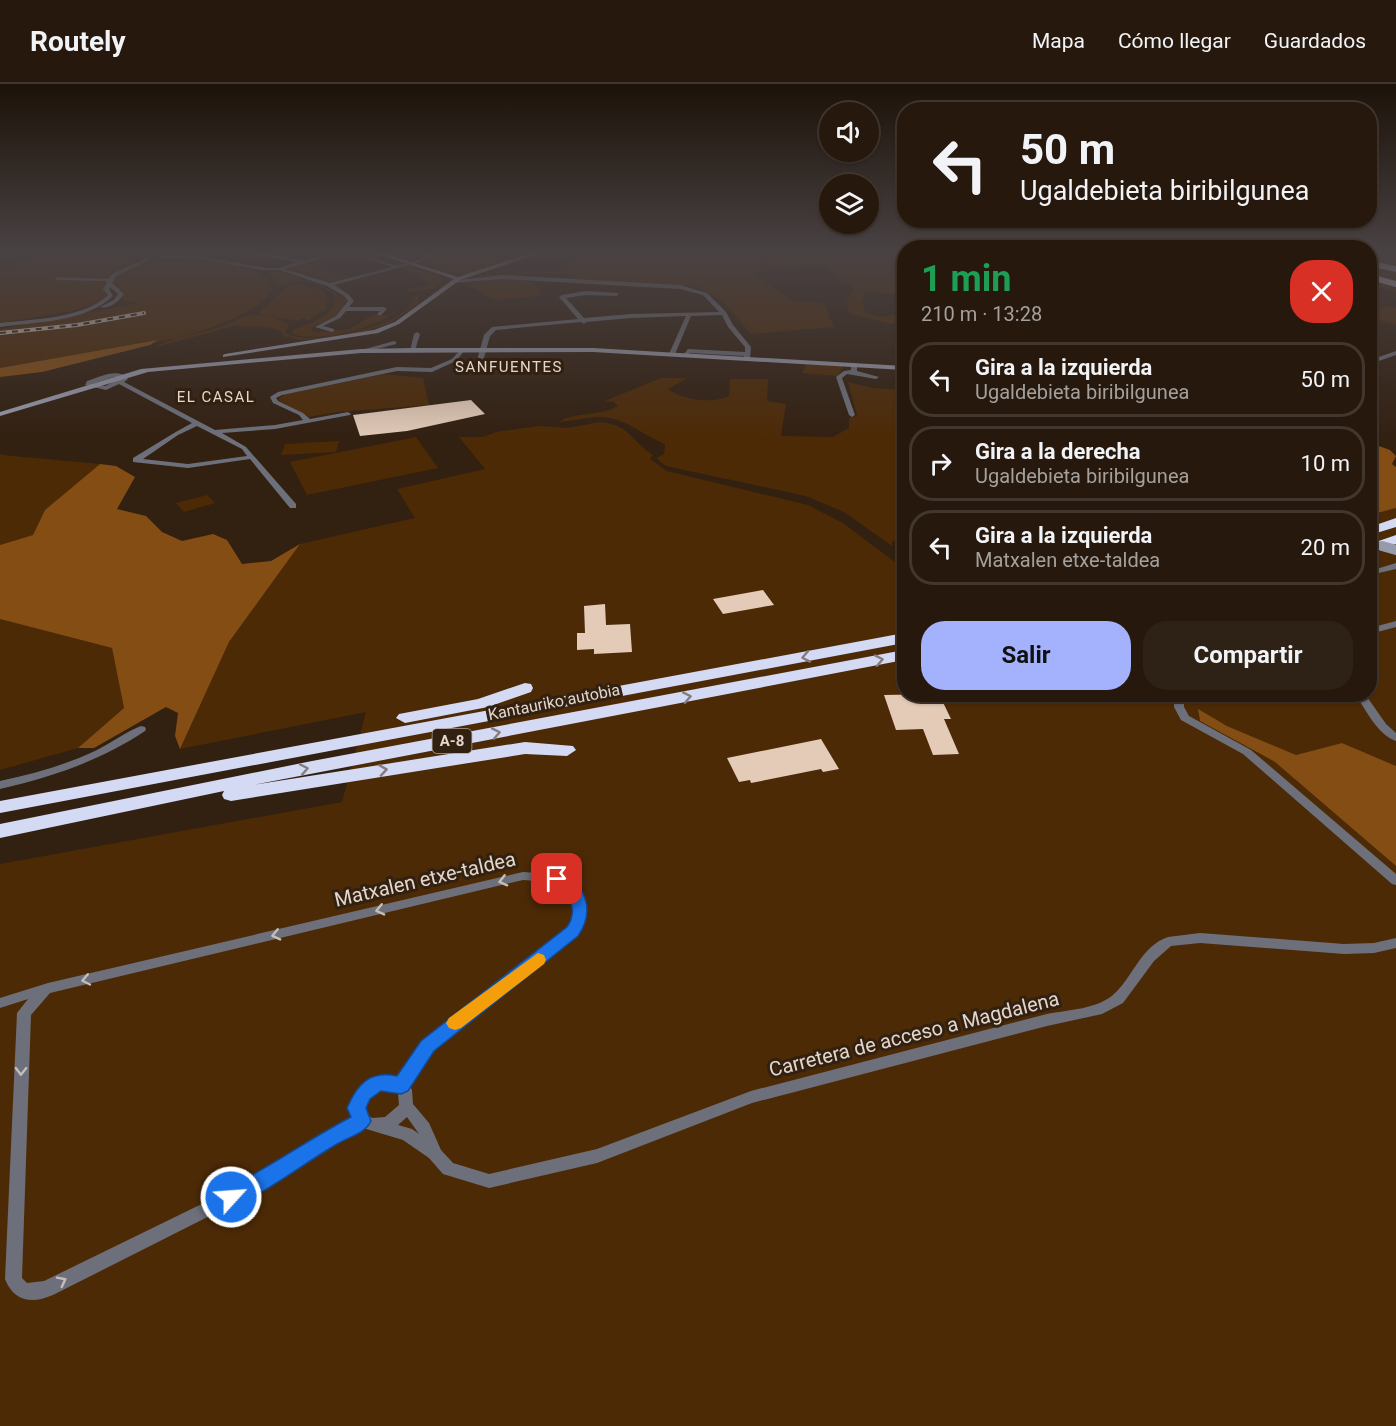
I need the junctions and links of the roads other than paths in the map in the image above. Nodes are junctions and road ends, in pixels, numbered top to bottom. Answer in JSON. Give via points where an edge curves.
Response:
{"nodes":[{"id":1,"x":62,"y":315,"type":"edge"},
{"id":2,"x":79,"y":315,"type":"edge"},
{"id":3,"x":340,"y":315,"type":"edge"},
{"id":4,"x":408,"y":315,"type":"edge"},
{"id":5,"x":578,"y":315,"type":"edge"},
{"id":6,"x":689,"y":315,"type":"junction"},
{"id":7,"x":696,"y":315,"type":"edge"},
{"id":8,"x":725,"y":315,"type":"edge"},
{"id":9,"x":584,"y":322,"type":"junction"},
{"id":10,"x":0,"y":326,"type":"edge"},
{"id":11,"x":332,"y":330,"type":"dead end"},
{"id":12,"x":417,"y":334,"type":"dead end"},
{"id":13,"x":394,"y":343,"type":"dead end"},
{"id":14,"x":412,"y":350,"type":"junction"},
{"id":15,"x":462,"y":350,"type":"junction"},
{"id":16,"x":482,"y":350,"type":"junction"},
{"id":17,"x":361,"y":351,"type":"junction"},
{"id":18,"x":1396,"y":353,"type":"edge"},
{"id":19,"x":672,"y":354,"type":"junction"},
{"id":20,"x":748,"y":356,"type":"junction"},
{"id":21,"x":1377,"y":360,"type":"edge"},
{"id":22,"x":478,"y":365,"type":"junction"},
{"id":23,"x":181,"y":366,"type":"junction"},
{"id":24,"x":494,"y":367,"type":"dead end"},
{"id":25,"x":854,"y":368,"type":"junction"},
{"id":26,"x":897,"y":368,"type":"edge"},
{"id":27,"x":463,"y":370,"type":"dead end"},
{"id":28,"x":876,"y":377,"type":"dead end"},
{"id":29,"x":122,"y":380,"type":"junction"},
{"id":30,"x":0,"y":414,"type":"edge"},
{"id":31,"x":348,"y":414,"type":"dead end"},
{"id":32,"x":852,"y":415,"type":"dead end"},
{"id":33,"x":308,"y":421,"type":"junction"},
{"id":34,"x":198,"y":423,"type":"junction"},
{"id":35,"x":215,"y":432,"type":"junction"},
{"id":36,"x":252,"y":457,"type":"junction"},
{"id":37,"x":293,"y":506,"type":"dead end"},
{"id":38,"x":1396,"y":522,"type":"edge"},
{"id":39,"x":1377,"y":529,"type":"edge"},
{"id":40,"x":1396,"y":539,"type":"edge"},
{"id":41,"x":1377,"y":543,"type":"edge"},
{"id":42,"x":1377,"y":546,"type":"edge"},
{"id":43,"x":1396,"y":550,"type":"edge"},
{"id":44,"x":1396,"y":566,"type":"edge"},
{"id":45,"x":1377,"y":571,"type":"edge"},
{"id":46,"x":1396,"y":624,"type":"edge"},
{"id":47,"x":1385,"y":628,"type":"junction"},
{"id":48,"x":1377,"y":630,"type":"edge"},
{"id":49,"x":1396,"y":632,"type":"edge"},
{"id":50,"x":897,"y":639,"type":"edge"},
{"id":51,"x":897,"y":656,"type":"edge"},
{"id":52,"x":525,"y":688,"type":"dead end"},
{"id":53,"x":1179,"y":702,"type":"edge"},
{"id":54,"x":1366,"y":702,"type":"edge"},
{"id":55,"x":141,"y":729,"type":"dead end"},
{"id":56,"x":1396,"y":738,"type":"edge"},
{"id":57,"x":567,"y":750,"type":"dead end"},
{"id":58,"x":0,"y":785,"type":"edge"},
{"id":59,"x":0,"y":802,"type":"edge"},
{"id":60,"x":0,"y":807,"type":"edge"},
{"id":61,"x":0,"y":831,"type":"edge"},
{"id":62,"x":0,"y":840,"type":"edge"},
{"id":63,"x":1396,"y":881,"type":"edge"},
{"id":64,"x":1396,"y":943,"type":"edge"},
{"id":65,"x":48,"y":988,"type":"junction"},
{"id":66,"x":0,"y":1004,"type":"edge"},
{"id":67,"x":24,"y":1013,"type":"junction"},
{"id":68,"x":401,"y":1086,"type":"junction"},
{"id":69,"x":406,"y":1106,"type":"junction"},
{"id":70,"x":369,"y":1123,"type":"junction"},
{"id":71,"x":434,"y":1153,"type":"junction"}],
"edges":[{"from":1,"to":10,"type":"street"},
{"from":2,"to":10,"type":"street"},
{"from":3,"to":11,"type":"street","via":[[318,327]]},
{"from":4,"to":23,"type":"street","via":[[376,332]]},
{"from":5,"to":9,"type":"street"},
{"from":6,"to":7,"type":"street"},
{"from":6,"to":9,"type":"street"},
{"from":6,"to":19,"type":"street"},
{"from":8,"to":20,"type":"street","via":[[748,347]]},
{"from":9,"to":16,"type":"street","via":[[494,328]]},
{"from":12,"to":14,"type":"street"},
{"from":13,"to":17,"type":"street"},
{"from":14,"to":15,"type":"street"},
{"from":14,"to":17,"type":"street"},
{"from":15,"to":16,"type":"street"},
{"from":15,"to":33,"type":"street","via":[[454,360],[432,370],[397,369],[273,397]]},
{"from":16,"to":19,"type":"street"},
{"from":16,"to":22,"type":"street"},
{"from":17,"to":23,"type":"street"},
{"from":18,"to":21,"type":"street"},
{"from":19,"to":20,"type":"street"},
{"from":20,"to":25,"type":"street"},
{"from":22,"to":24,"type":"street","via":[[483,370]]},
{"from":22,"to":27,"type":"street"},
{"from":23,"to":29,"type":"street","via":[[141,371]]},
{"from":25,"to":26,"type":"street"},
{"from":25,"to":28,"type":"street"},
{"from":25,"to":32,"type":"street","via":[[839,377]]},
{"from":29,"to":30,"type":"street"},
{"from":29,"to":34,"type":"street"},
{"from":31,"to":33,"type":"street"},
{"from":33,"to":35,"type":"street"},
{"from":34,"to":35,"type":"street"},
{"from":34,"to":36,"type":"street","via":[[136,460],[188,466]]},
{"from":35,"to":36,"type":"street"},
{"from":36,"to":37,"type":"street"},
{"from":38,"to":39,"type":"highway"},
{"from":40,"to":41,"type":"highway"},
{"from":42,"to":43,"type":"street","bridge":true},
{"from":44,"to":45,"type":"street"},
{"from":46,"to":47,"type":"street"},
{"from":47,"to":48,"type":"street"},
{"from":47,"to":49,"type":"street"},
{"from":50,"to":60,"type":"highway","name":"Kantauriko autobia","number":"A-8","one_way":true},
{"from":61,"to":51,"type":"highway","name":"Kantauriko autobia","number":"A-8","one_way":true,"via":[[302,769]]},
{"from":52,"to":59,"type":"highway","via":[[482,703]]},
{"from":53,"to":63,"type":"street","via":[[1185,718],[1248,752]]},
{"from":54,"to":56,"type":"street"},
{"from":55,"to":58,"type":"street","via":[[113,747],[68,766]]},
{"from":62,"to":57,"type":"highway","one_way":true,"via":[[347,776],[525,748]]},
{"from":64,"to":71,"type":"street","name":"Carretera de acceso a Magdalena","via":[[1344,949],[1200,938],[1168,942],[1149,957],[1118,999],[1097,1010],[752,1097],[597,1156],[489,1181],[448,1169]]},
{"from":65,"to":66,"type":"street","name":"Matxalen etxe-taldea"},
{"from":65,"to":67,"type":"street"},
{"from":68,"to":65,"type":"street","name":"Matxalen etxe-taldea","one_way":true,"via":[[427,1046],[572,932],[580,921],[581,908],[569,887],[550,878],[524,876]]},
{"from":66,"to":67,"type":"street","name":"Matxalen etxe-taldea","via":[[16,1006]]},
{"from":67,"to":70,"type":"street","one_way":true,"via":[[13,1279],[23,1291],[37,1293],[47,1289],[266,1180],[330,1138]]},
{"from":68,"to":69,"type":"street","via":[[407,1094]]},
{"from":68,"to":70,"type":"street","via":[[377,1083],[363,1093],[357,1108]]},
{"from":69,"to":70,"type":"street","via":[[398,1118]]},
{"from":69,"to":71,"type":"street","name":"Carretera de acceso a Magdalena","via":[[420,1120]]},
{"from":70,"to":71,"type":"street","name":"Carretera de acceso a Magdalena","via":[[407,1134]]}]}
